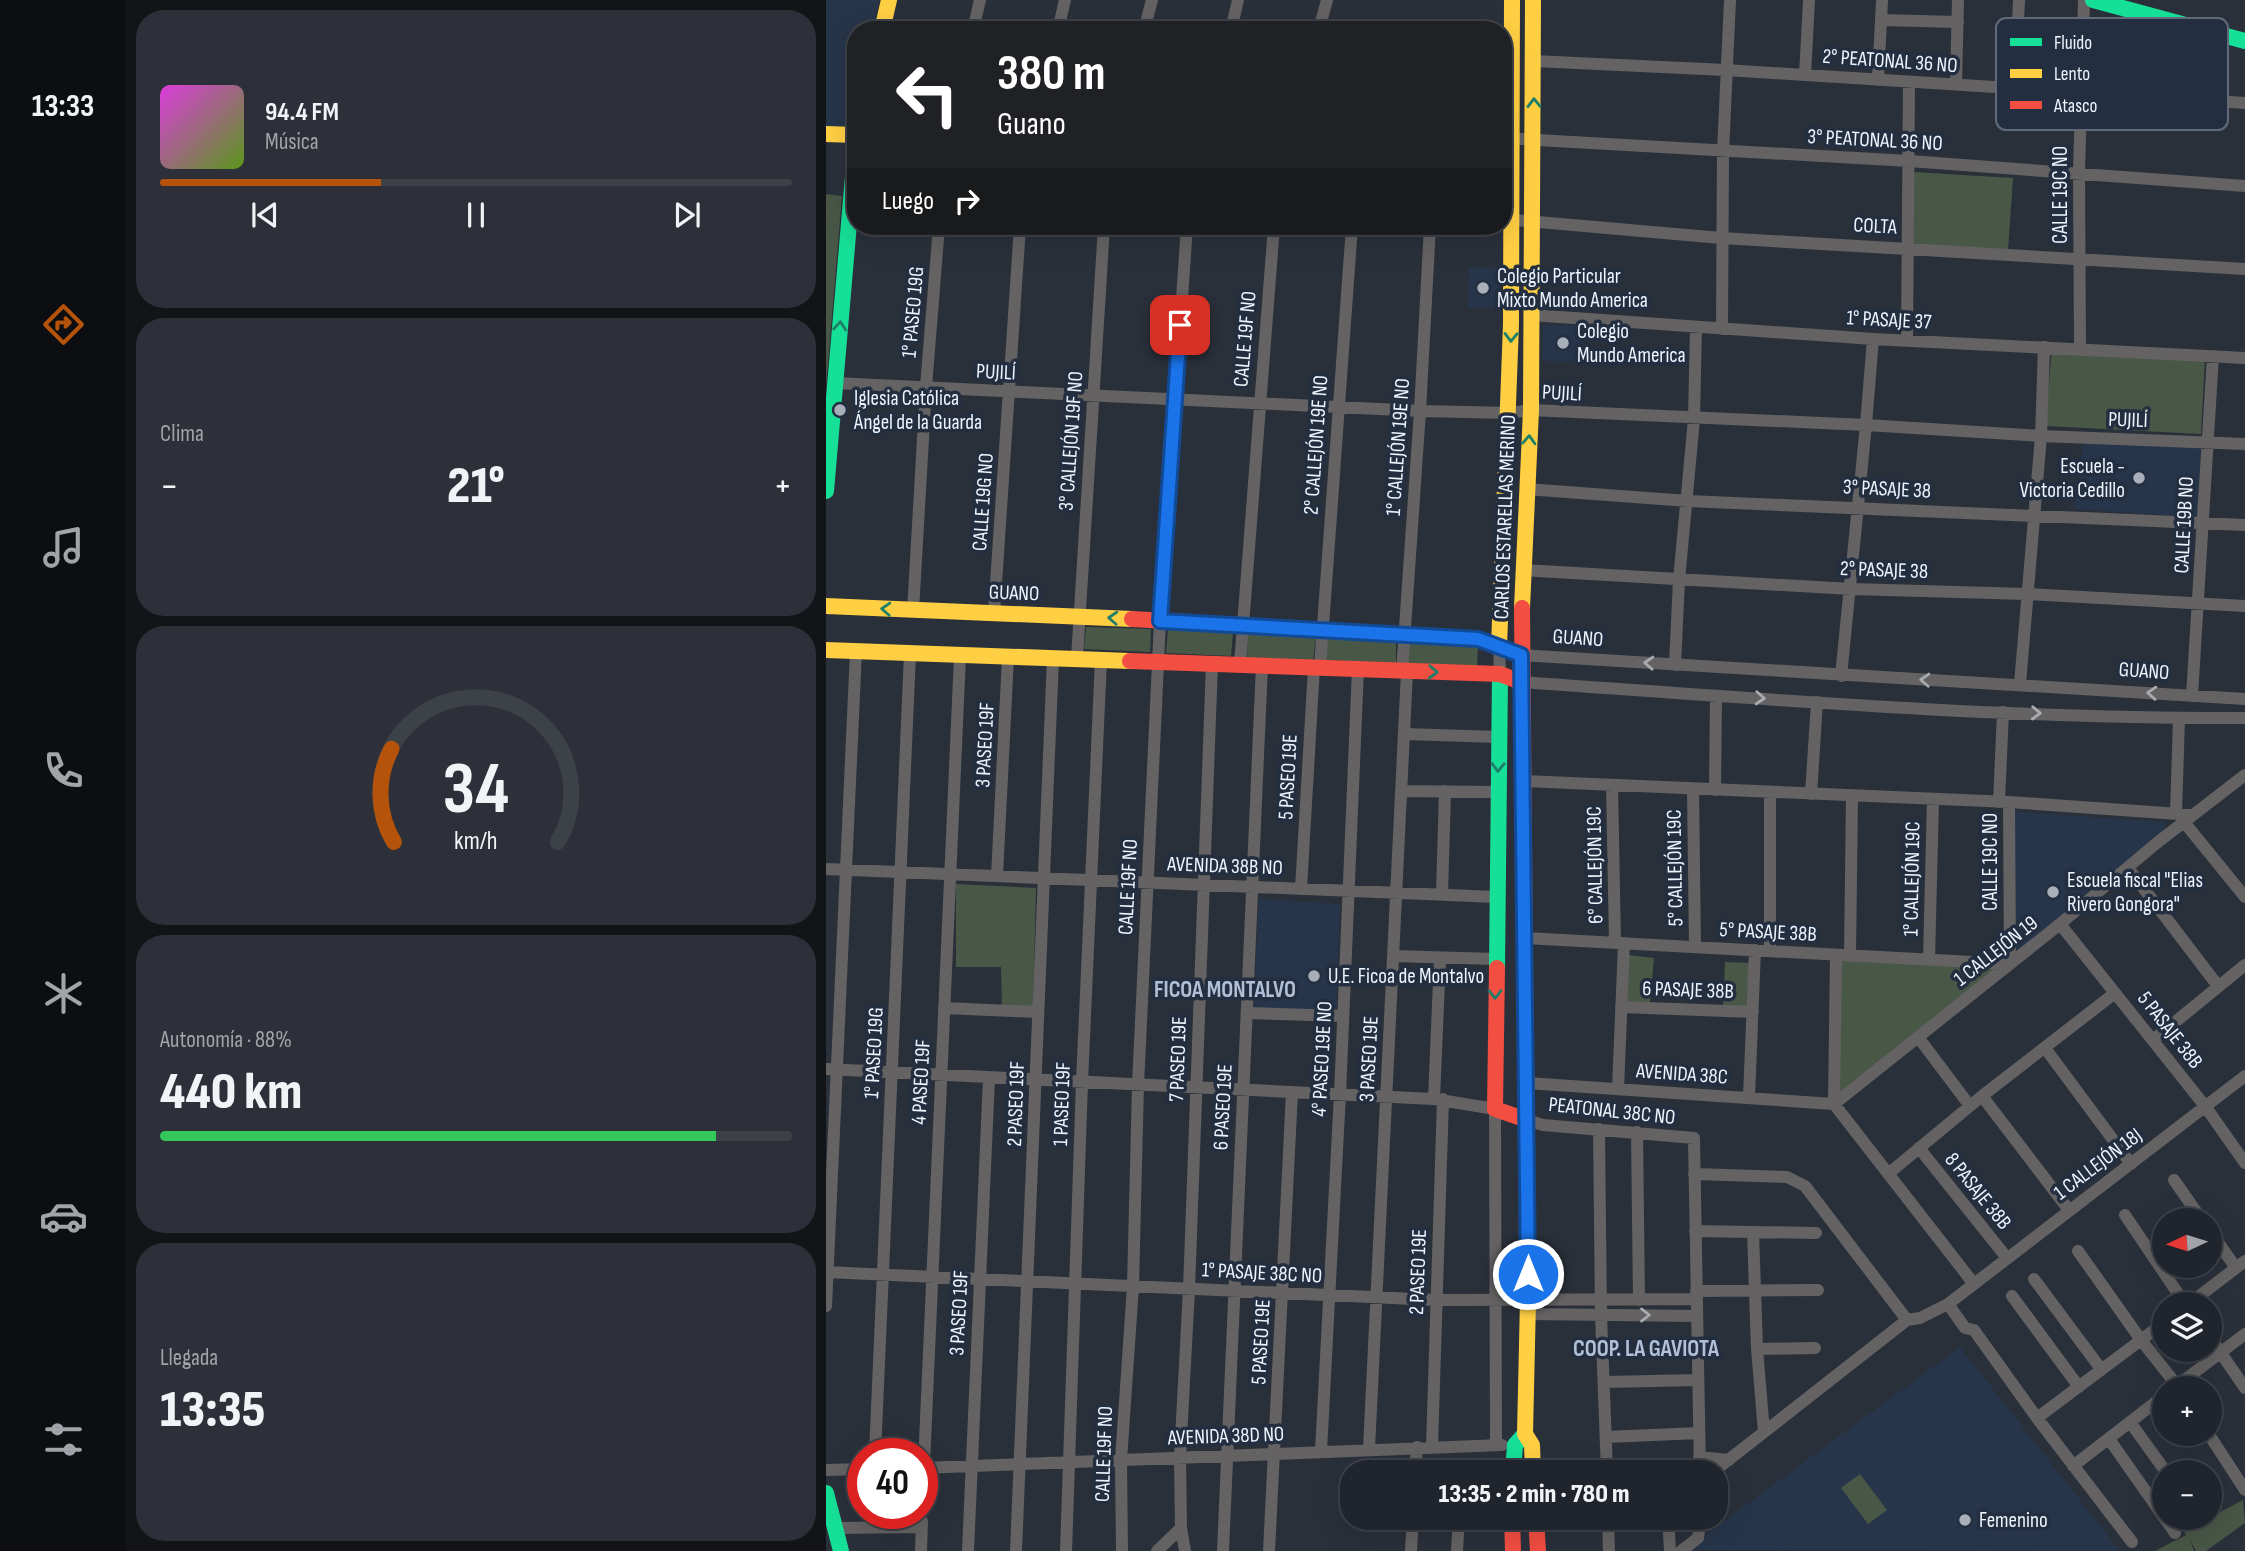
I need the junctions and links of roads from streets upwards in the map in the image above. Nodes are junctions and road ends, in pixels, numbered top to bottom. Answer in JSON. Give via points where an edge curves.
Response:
{"nodes":[{"id":1,"x":889,"y":0,"type":"edge"},
{"id":2,"x":980,"y":0,"type":"edge"},
{"id":3,"x":1065,"y":0,"type":"edge"},
{"id":4,"x":1152,"y":0,"type":"edge"},
{"id":5,"x":1238,"y":0,"type":"edge"},
{"id":6,"x":1326,"y":0,"type":"edge"},
{"id":7,"x":1512,"y":0,"type":"edge"},
{"id":8,"x":1533,"y":0,"type":"edge"},
{"id":9,"x":1730,"y":0,"type":"edge"},
{"id":10,"x":1809,"y":0,"type":"edge"},
{"id":11,"x":1882,"y":0,"type":"edge"},
{"id":12,"x":1958,"y":0,"type":"edge"},
{"id":13,"x":2019,"y":0,"type":"edge"},
{"id":14,"x":2084,"y":0,"type":"edge"},
{"id":15,"x":2101,"y":1,"type":"edge"},
{"id":16,"x":2018,"y":18,"type":"edge"},
{"id":17,"x":2083,"y":18,"type":"edge"},
{"id":18,"x":2162,"y":18,"type":"edge"},
{"id":19,"x":1881,"y":20,"type":"junction"},
{"id":20,"x":884,"y":21,"type":"edge"},
{"id":21,"x":975,"y":21,"type":"edge"},
{"id":22,"x":1060,"y":21,"type":"edge"},
{"id":23,"x":1146,"y":21,"type":"edge"},
{"id":24,"x":1233,"y":21,"type":"edge"},
{"id":25,"x":1321,"y":21,"type":"edge"},
{"id":26,"x":1511,"y":21,"type":"edge"},
{"id":27,"x":1958,"y":22,"type":"junction"},
{"id":28,"x":2228,"y":36,"type":"edge"},
{"id":29,"x":2245,"y":41,"type":"edge"},
{"id":30,"x":1533,"y":61,"type":"junction"},
{"id":31,"x":1726,"y":70,"type":"junction"},
{"id":32,"x":1805,"y":75,"type":"junction"},
{"id":33,"x":1878,"y":80,"type":"junction"},
{"id":34,"x":1909,"y":82,"type":"junction"},
{"id":35,"x":1956,"y":84,"type":"junction"},
{"id":36,"x":1996,"y":87,"type":"edge"},
{"id":37,"x":2080,"y":130,"type":"edge"},
{"id":38,"x":826,"y":134,"type":"edge"},
{"id":39,"x":847,"y":135,"type":"edge"},
{"id":40,"x":1512,"y":139,"type":"edge"},
{"id":41,"x":1534,"y":142,"type":"junction"},
{"id":42,"x":1723,"y":152,"type":"junction"},
{"id":43,"x":1909,"y":161,"type":"junction"},
{"id":44,"x":2079,"y":173,"type":"junction"},
{"id":45,"x":2245,"y":186,"type":"edge"},
{"id":46,"x":1512,"y":220,"type":"edge"},
{"id":47,"x":1532,"y":220,"type":"junction"},
{"id":48,"x":848,"y":235,"type":"edge"},
{"id":49,"x":938,"y":235,"type":"edge"},
{"id":50,"x":1019,"y":235,"type":"edge"},
{"id":51,"x":1103,"y":235,"type":"edge"},
{"id":52,"x":1186,"y":235,"type":"edge"},
{"id":53,"x":1273,"y":235,"type":"edge"},
{"id":54,"x":1351,"y":235,"type":"edge"},
{"id":55,"x":1430,"y":235,"type":"edge"},
{"id":56,"x":1508,"y":235,"type":"edge"},
{"id":57,"x":1721,"y":239,"type":"junction"},
{"id":58,"x":1909,"y":249,"type":"junction"},
{"id":59,"x":2079,"y":259,"type":"junction"},
{"id":60,"x":2245,"y":269,"type":"edge"},
{"id":61,"x":1531,"y":315,"type":"junction"},
{"id":62,"x":1696,"y":327,"type":"junction"},
{"id":63,"x":1722,"y":329,"type":"junction"},
{"id":64,"x":1873,"y":339,"type":"junction"},
{"id":65,"x":1907,"y":340,"type":"junction"},
{"id":66,"x":2044,"y":347,"type":"junction"},
{"id":67,"x":2080,"y":348,"type":"junction"},
{"id":68,"x":2213,"y":356,"type":"junction"},
{"id":69,"x":2245,"y":358,"type":"edge"},
{"id":70,"x":835,"y":383,"type":"junction"},
{"id":71,"x":926,"y":387,"type":"junction"},
{"id":72,"x":1010,"y":391,"type":"junction"},
{"id":73,"x":1093,"y":396,"type":"junction"},
{"id":74,"x":1176,"y":400,"type":"junction"},
{"id":75,"x":1259,"y":404,"type":"junction"},
{"id":76,"x":1338,"y":407,"type":"junction"},
{"id":77,"x":1531,"y":410,"type":"junction"},
{"id":78,"x":1420,"y":411,"type":"junction"},
{"id":79,"x":1510,"y":413,"type":"junction"},
{"id":80,"x":1695,"y":419,"type":"junction"},
{"id":81,"x":1866,"y":425,"type":"junction"},
{"id":82,"x":2041,"y":436,"type":"junction"},
{"id":83,"x":2208,"y":442,"type":"junction"},
{"id":84,"x":2245,"y":444,"type":"edge"},
{"id":85,"x":1527,"y":489,"type":"junction"},
{"id":86,"x":826,"y":491,"type":"edge"},
{"id":87,"x":1688,"y":501,"type":"junction"},
{"id":88,"x":1858,"y":506,"type":"junction"},
{"id":89,"x":2034,"y":516,"type":"junction"},
{"id":90,"x":2204,"y":522,"type":"junction"},
{"id":91,"x":2245,"y":525,"type":"edge"},
{"id":92,"x":1522,"y":570,"type":"junction"},
{"id":93,"x":1679,"y":580,"type":"junction"},
{"id":94,"x":1851,"y":589,"type":"junction"},
{"id":95,"x":2027,"y":594,"type":"junction"},
{"id":96,"x":2199,"y":603,"type":"junction"},
{"id":97,"x":826,"y":606,"type":"edge"},
{"id":98,"x":2245,"y":606,"type":"edge"},
{"id":99,"x":913,"y":611,"type":"junction"},
{"id":100,"x":994,"y":613,"type":"junction"},
{"id":101,"x":1079,"y":616,"type":"junction"},
{"id":102,"x":1160,"y":621,"type":"junction"},
{"id":103,"x":1242,"y":626,"type":"junction"},
{"id":104,"x":1321,"y":631,"type":"junction"},
{"id":105,"x":1404,"y":635,"type":"junction"},
{"id":106,"x":1499,"y":647,"type":"junction"},
{"id":107,"x":826,"y":650,"type":"edge"},
{"id":108,"x":856,"y":651,"type":"junction"},
{"id":109,"x":910,"y":654,"type":"junction"},
{"id":110,"x":1521,"y":655,"type":"junction"},
{"id":111,"x":960,"y":656,"type":"junction"},
{"id":112,"x":1008,"y":657,"type":"junction"},
{"id":113,"x":1053,"y":658,"type":"junction"},
{"id":114,"x":1077,"y":658,"type":"junction"},
{"id":115,"x":1101,"y":659,"type":"junction"},
{"id":116,"x":1158,"y":661,"type":"junction"},
{"id":117,"x":1212,"y":663,"type":"junction"},
{"id":118,"x":1240,"y":664,"type":"junction"},
{"id":119,"x":1262,"y":665,"type":"junction"},
{"id":120,"x":1675,"y":665,"type":"junction"},
{"id":121,"x":1317,"y":667,"type":"junction"},
{"id":122,"x":1358,"y":669,"type":"junction"},
{"id":123,"x":1405,"y":671,"type":"junction"},
{"id":124,"x":1500,"y":674,"type":"junction"},
{"id":125,"x":1841,"y":676,"type":"junction"},
{"id":126,"x":1521,"y":682,"type":"junction"},
{"id":127,"x":2020,"y":684,"type":"junction"},
{"id":128,"x":1716,"y":696,"type":"junction"},
{"id":129,"x":2192,"y":696,"type":"junction"},
{"id":130,"x":2245,"y":699,"type":"edge"},
{"id":131,"x":1817,"y":702,"type":"junction"},
{"id":132,"x":2003,"y":712,"type":"junction"},
{"id":133,"x":2245,"y":718,"type":"edge"},
{"id":134,"x":2179,"y":719,"type":"junction"},
{"id":135,"x":1404,"y":734,"type":"junction"},
{"id":136,"x":1498,"y":737,"type":"junction"},
{"id":137,"x":2245,"y":775,"type":"edge"},
{"id":138,"x":1522,"y":781,"type":"junction"},
{"id":139,"x":1612,"y":785,"type":"junction"},
{"id":140,"x":1693,"y":789,"type":"junction"},
{"id":141,"x":1715,"y":790,"type":"junction"},
{"id":142,"x":1401,"y":791,"type":"junction"},
{"id":143,"x":1445,"y":791,"type":"junction"},
{"id":144,"x":1497,"y":792,"type":"junction"},
{"id":145,"x":1770,"y":792,"type":"junction"},
{"id":146,"x":1811,"y":794,"type":"junction"},
{"id":147,"x":1852,"y":796,"type":"junction"},
{"id":148,"x":1933,"y":799,"type":"junction"},
{"id":149,"x":2004,"y":802,"type":"junction"},
{"id":150,"x":2185,"y":816,"type":"junction"},
{"id":151,"x":2127,"y":868,"type":"junction"},
{"id":152,"x":826,"y":869,"type":"edge"},
{"id":153,"x":846,"y":870,"type":"junction"},
{"id":154,"x":902,"y":872,"type":"junction"},
{"id":155,"x":950,"y":874,"type":"junction"},
{"id":156,"x":998,"y":876,"type":"junction"},
{"id":157,"x":1044,"y":878,"type":"junction"},
{"id":158,"x":1090,"y":880,"type":"junction"},
{"id":159,"x":1148,"y":882,"type":"junction"},
{"id":160,"x":1203,"y":885,"type":"junction"},
{"id":161,"x":1252,"y":887,"type":"junction"},
{"id":162,"x":1301,"y":889,"type":"junction"},
{"id":163,"x":1348,"y":891,"type":"junction"},
{"id":164,"x":1396,"y":892,"type":"junction"},
{"id":165,"x":1442,"y":894,"type":"junction"},
{"id":166,"x":1496,"y":897,"type":"junction"},
{"id":167,"x":2245,"y":897,"type":"edge"},
{"id":168,"x":2060,"y":924,"type":"junction"},
{"id":169,"x":1525,"y":938,"type":"junction"},
{"id":170,"x":1620,"y":943,"type":"junction"},
{"id":171,"x":1695,"y":947,"type":"junction"},
{"id":172,"x":1755,"y":950,"type":"junction"},
{"id":173,"x":1770,"y":951,"type":"junction"},
{"id":174,"x":1836,"y":955,"type":"junction"},
{"id":175,"x":1394,"y":956,"type":"junction"},
{"id":176,"x":1850,"y":956,"type":"junction"},
{"id":177,"x":1440,"y":958,"type":"junction"},
{"id":178,"x":1495,"y":959,"type":"junction"},
{"id":179,"x":1929,"y":960,"type":"junction"},
{"id":180,"x":2010,"y":964,"type":"junction"},
{"id":181,"x":2245,"y":965,"type":"edge"},
{"id":182,"x":2218,"y":986,"type":"junction"},
{"id":183,"x":2115,"y":993,"type":"junction"},
{"id":184,"x":1621,"y":1007,"type":"junction"},
{"id":185,"x":944,"y":1008,"type":"junction"},
{"id":186,"x":1038,"y":1012,"type":"junction"},
{"id":187,"x":1753,"y":1012,"type":"junction"},
{"id":188,"x":1247,"y":1013,"type":"junction"},
{"id":189,"x":1343,"y":1016,"type":"junction"},
{"id":190,"x":1918,"y":1037,"type":"junction"},
{"id":191,"x":2153,"y":1040,"type":"junction"},
{"id":192,"x":2045,"y":1048,"type":"junction"},
{"id":193,"x":831,"y":1070,"type":"edge"},
{"id":194,"x":892,"y":1073,"type":"junction"},
{"id":195,"x":941,"y":1075,"type":"junction"},
{"id":196,"x":2245,"y":1076,"type":"edge"},
{"id":197,"x":989,"y":1078,"type":"junction"},
{"id":198,"x":1036,"y":1080,"type":"junction"},
{"id":199,"x":1082,"y":1082,"type":"junction"},
{"id":200,"x":1527,"y":1083,"type":"junction"},
{"id":201,"x":1138,"y":1085,"type":"junction"},
{"id":202,"x":1196,"y":1088,"type":"junction"},
{"id":203,"x":1618,"y":1089,"type":"junction"},
{"id":204,"x":1243,"y":1090,"type":"junction"},
{"id":205,"x":1292,"y":1092,"type":"junction"},
{"id":206,"x":1340,"y":1094,"type":"junction"},
{"id":207,"x":1982,"y":1096,"type":"junction"},
{"id":208,"x":1387,"y":1097,"type":"junction"},
{"id":209,"x":1749,"y":1097,"type":"junction"},
{"id":210,"x":1438,"y":1099,"type":"junction"},
{"id":211,"x":1835,"y":1104,"type":"junction"},
{"id":212,"x":1970,"y":1106,"type":"junction"},
{"id":213,"x":2205,"y":1106,"type":"junction"},
{"id":214,"x":1495,"y":1109,"type":"junction"},
{"id":215,"x":1527,"y":1120,"type":"junction"},
{"id":216,"x":1600,"y":1129,"type":"junction"},
{"id":217,"x":1637,"y":1132,"type":"junction"},
{"id":218,"x":1919,"y":1148,"type":"junction"},
{"id":219,"x":2245,"y":1163,"type":"edge"},
{"id":220,"x":2131,"y":1164,"type":"junction"},
{"id":221,"x":1694,"y":1174,"type":"junction"},
{"id":222,"x":1888,"y":1174,"type":"junction"},
{"id":223,"x":2174,"y":1180,"type":"dead end"},
{"id":224,"x":2194,"y":1208,"type":"edge"},
{"id":225,"x":2069,"y":1210,"type":"junction"},
{"id":226,"x":2125,"y":1214,"type":"dead end"},
{"id":227,"x":1695,"y":1231,"type":"junction"},
{"id":228,"x":1753,"y":1232,"type":"junction"},
{"id":229,"x":1816,"y":1233,"type":"dead end"},
{"id":230,"x":2222,"y":1244,"type":"edge"},
{"id":231,"x":2078,"y":1251,"type":"dead end"},
{"id":232,"x":2007,"y":1258,"type":"junction"},
{"id":233,"x":2241,"y":1264,"type":"edge"},
{"id":234,"x":827,"y":1272,"type":"edge"},
{"id":235,"x":883,"y":1275,"type":"junction"},
{"id":236,"x":932,"y":1276,"type":"junction"},
{"id":237,"x":980,"y":1278,"type":"junction"},
{"id":238,"x":2034,"y":1279,"type":"dead end"},
{"id":239,"x":1028,"y":1280,"type":"junction"},
{"id":240,"x":1075,"y":1283,"type":"junction"},
{"id":241,"x":1974,"y":1284,"type":"junction"},
{"id":242,"x":1133,"y":1286,"type":"junction"},
{"id":243,"x":1189,"y":1289,"type":"junction"},
{"id":244,"x":1818,"y":1290,"type":"dead end"},
{"id":245,"x":1234,"y":1291,"type":"junction"},
{"id":246,"x":1755,"y":1291,"type":"junction"},
{"id":247,"x":2179,"y":1292,"type":"edge"},
{"id":248,"x":2203,"y":1292,"type":"edge"},
{"id":249,"x":1283,"y":1293,"type":"junction"},
{"id":250,"x":1329,"y":1295,"type":"junction"},
{"id":251,"x":1696,"y":1295,"type":"junction"},
{"id":252,"x":2012,"y":1296,"type":"dead end"},
{"id":253,"x":1376,"y":1298,"type":"junction"},
{"id":254,"x":1436,"y":1300,"type":"junction"},
{"id":255,"x":1494,"y":1300,"type":"junction"},
{"id":256,"x":1602,"y":1300,"type":"junction"},
{"id":257,"x":1639,"y":1300,"type":"junction"},
{"id":258,"x":1948,"y":1304,"type":"junction"},
{"id":259,"x":826,"y":1306,"type":"edge"},
{"id":260,"x":1528,"y":1307,"type":"junction"},
{"id":261,"x":1601,"y":1315,"type":"junction"},
{"id":262,"x":1696,"y":1316,"type":"junction"},
{"id":263,"x":1907,"y":1320,"type":"junction"},
{"id":264,"x":2152,"y":1332,"type":"edge"},
{"id":265,"x":2245,"y":1334,"type":"edge"},
{"id":266,"x":2141,"y":1340,"type":"junction"},
{"id":267,"x":1815,"y":1348,"type":"dead end"},
{"id":268,"x":1757,"y":1349,"type":"junction"},
{"id":269,"x":2222,"y":1353,"type":"joint"},
{"id":270,"x":2210,"y":1362,"type":"edge"},
{"id":271,"x":2101,"y":1369,"type":"junction"},
{"id":272,"x":2169,"y":1376,"type":"edge"},
{"id":273,"x":2192,"y":1376,"type":"edge"},
{"id":274,"x":1698,"y":1380,"type":"junction"},
{"id":275,"x":1605,"y":1382,"type":"junction"},
{"id":276,"x":2079,"y":1387,"type":"junction"},
{"id":277,"x":2245,"y":1388,"type":"edge"},
{"id":278,"x":2152,"y":1405,"type":"edge"},
{"id":279,"x":2037,"y":1418,"type":"junction"},
{"id":280,"x":2130,"y":1422,"type":"junction"},
{"id":281,"x":1764,"y":1432,"type":"junction"},
{"id":282,"x":1699,"y":1433,"type":"junction"},
{"id":283,"x":1606,"y":1437,"type":"junction"},
{"id":284,"x":876,"y":1438,"type":"edge"},
{"id":285,"x":924,"y":1438,"type":"edge"},
{"id":286,"x":2109,"y":1439,"type":"junction"},
{"id":287,"x":1524,"y":1441,"type":"junction"},
{"id":288,"x":1496,"y":1445,"type":"junction"},
{"id":289,"x":1432,"y":1446,"type":"junction"},
{"id":290,"x":2216,"y":1446,"type":"edge"},
{"id":291,"x":1417,"y":1447,"type":"junction"},
{"id":292,"x":1369,"y":1449,"type":"junction"},
{"id":293,"x":1321,"y":1451,"type":"junction"},
{"id":294,"x":1275,"y":1453,"type":"junction"},
{"id":295,"x":1226,"y":1455,"type":"junction"},
{"id":296,"x":1180,"y":1457,"type":"junction"},
{"id":297,"x":1121,"y":1460,"type":"junction"},
{"id":298,"x":1416,"y":1460,"type":"edge"},
{"id":299,"x":1517,"y":1460,"type":"edge"},
{"id":300,"x":1530,"y":1460,"type":"edge"},
{"id":301,"x":1607,"y":1460,"type":"edge"},
{"id":302,"x":1699,"y":1460,"type":"edge"},
{"id":303,"x":1729,"y":1460,"type":"edge"},
{"id":304,"x":2157,"y":1460,"type":"edge"},
{"id":305,"x":1068,"y":1462,"type":"junction"},
{"id":306,"x":1020,"y":1464,"type":"junction"},
{"id":307,"x":971,"y":1466,"type":"junction"},
{"id":308,"x":2073,"y":1466,"type":"junction"},
{"id":309,"x":938,"y":1467,"type":"edge"},
{"id":310,"x":847,"y":1469,"type":"edge"},
{"id":311,"x":826,"y":1470,"type":"edge"},
{"id":312,"x":2245,"y":1490,"type":"edge"},
{"id":313,"x":826,"y":1493,"type":"edge"},
{"id":314,"x":836,"y":1528,"type":"junction"},
{"id":315,"x":847,"y":1528,"type":"edge"},
{"id":316,"x":1181,"y":1528,"type":"junction"},
{"id":317,"x":922,"y":1529,"type":"edge"},
{"id":318,"x":1412,"y":1530,"type":"edge"},
{"id":319,"x":1458,"y":1530,"type":"edge"},
{"id":320,"x":1512,"y":1530,"type":"edge"},
{"id":321,"x":1537,"y":1530,"type":"edge"},
{"id":322,"x":1608,"y":1530,"type":"edge"},
{"id":323,"x":1669,"y":1530,"type":"edge"},
{"id":324,"x":1699,"y":1530,"type":"edge"},
{"id":325,"x":2175,"y":1532,"type":"dead end"},
{"id":326,"x":2132,"y":1542,"type":"dead end"},
{"id":327,"x":841,"y":1551,"type":"edge"},
{"id":328,"x":921,"y":1551,"type":"edge"},
{"id":329,"x":968,"y":1551,"type":"edge"},
{"id":330,"x":1016,"y":1551,"type":"edge"},
{"id":331,"x":1066,"y":1551,"type":"edge"},
{"id":332,"x":1122,"y":1551,"type":"edge"},
{"id":333,"x":1157,"y":1551,"type":"edge"},
{"id":334,"x":1185,"y":1551,"type":"edge"},
{"id":335,"x":1223,"y":1551,"type":"edge"},
{"id":336,"x":1269,"y":1551,"type":"edge"},
{"id":337,"x":1411,"y":1551,"type":"edge"},
{"id":338,"x":1457,"y":1551,"type":"edge"},
{"id":339,"x":1513,"y":1551,"type":"edge"},
{"id":340,"x":1538,"y":1551,"type":"edge"},
{"id":341,"x":1609,"y":1551,"type":"edge"},
{"id":342,"x":1670,"y":1551,"type":"edge"},
{"id":343,"x":1681,"y":1551,"type":"edge"}],
"edges":[{"from":1,"to":20,"type":"street"},
{"from":2,"to":21,"type":"street"},
{"from":3,"to":22,"type":"street"},
{"from":4,"to":23,"type":"street"},
{"from":5,"to":24,"type":"street"},
{"from":6,"to":25,"type":"street"},
{"from":7,"to":26,"type":"street","name":"CARLOS ESTARELLAS MERINO"},
{"from":8,"to":30,"type":"street","name":"CARLOS ESTARELLAS MERINO"},
{"from":9,"to":31,"type":"street"},
{"from":10,"to":32,"type":"street"},
{"from":11,"to":19,"type":"street"},
{"from":12,"to":27,"type":"street"},
{"from":13,"to":16,"type":"street"},
{"from":14,"to":17,"type":"street","name":"CALLE 19C NO"},
{"from":15,"to":18,"type":"street"},
{"from":19,"to":27,"type":"street"},
{"from":19,"to":33,"type":"street"},
{"from":27,"to":35,"type":"street"},
{"from":28,"to":29,"type":"street"},
{"from":30,"to":31,"type":"street","name":"2° PEATONAL 36 NO"},
{"from":41,"to":30,"type":"street","name":"CARLOS ESTARELLAS MERINO","one_way":true},
{"from":31,"to":32,"type":"street","name":"2° PEATONAL 36 NO"},
{"from":31,"to":42,"type":"street"},
{"from":32,"to":33,"type":"street","name":"2° PEATONAL 36 NO"},
{"from":33,"to":34,"type":"street","name":"2° PEATONAL 36 NO"},
{"from":34,"to":35,"type":"street","name":"2° PEATONAL 36 NO"},
{"from":34,"to":43,"type":"street"},
{"from":35,"to":36,"type":"street","name":"2° PEATONAL 36 NO"},
{"from":37,"to":44,"type":"street","name":"CALLE 19C NO"},
{"from":38,"to":39,"type":"street"},
{"from":40,"to":41,"type":"street","name":"3° PEATONAL 36 NO"},
{"from":41,"to":42,"type":"street","name":"3° PEATONAL 36 NO"},
{"from":41,"to":47,"type":"street","name":"CARLOS ESTARELLAS MERINO"},
{"from":42,"to":43,"type":"street","name":"3° PEATONAL 36 NO"},
{"from":42,"to":57,"type":"street"},
{"from":43,"to":44,"type":"street","name":"3° PEATONAL 36 NO"},
{"from":43,"to":58,"type":"street"},
{"from":44,"to":45,"type":"street","name":"3° PEATONAL 36 NO"},
{"from":44,"to":59,"type":"street","name":"CALLE 19C NO"},
{"from":46,"to":47,"type":"street","name":"COLTA"},
{"from":47,"to":57,"type":"street","name":"COLTA"},
{"from":47,"to":61,"type":"street","name":"CARLOS ESTARELLAS MERINO"},
{"from":70,"to":48,"type":"street","one_way":true},
{"from":49,"to":71,"type":"street","name":"1° PASEO 19G"},
{"from":50,"to":72,"type":"street","name":"CALLE 19G NO"},
{"from":51,"to":73,"type":"street","name":"3° CALLEJÓN 19F NO"},
{"from":52,"to":74,"type":"street","name":"CALLE 19F NO"},
{"from":53,"to":75,"type":"street","name":"CALLE 19F NO"},
{"from":54,"to":76,"type":"street","name":"2° CALLEJÓN 19E NO"},
{"from":55,"to":78,"type":"street","name":"1° CALLEJÓN 19E NO"},
{"from":56,"to":79,"type":"street","name":"CARLOS ESTARELLAS MERINO","one_way":true},
{"from":57,"to":58,"type":"street","name":"COLTA"},
{"from":57,"to":63,"type":"street"},
{"from":58,"to":59,"type":"street","name":"COLTA"},
{"from":58,"to":65,"type":"street"},
{"from":59,"to":60,"type":"street","name":"COLTA"},
{"from":59,"to":67,"type":"street","name":"CALLE 19C NO"},
{"from":61,"to":62,"type":"street","name":"1° PASAJE 37"},
{"from":61,"to":77,"type":"street","name":"CARLOS ESTARELLAS MERINO"},
{"from":62,"to":63,"type":"street","name":"1° PASAJE 37"},
{"from":62,"to":80,"type":"street"},
{"from":63,"to":64,"type":"street","name":"1° PASAJE 37"},
{"from":64,"to":65,"type":"street","name":"1° PASAJE 37"},
{"from":64,"to":81,"type":"street"},
{"from":65,"to":66,"type":"street","name":"1° PASAJE 37"},
{"from":66,"to":67,"type":"street","name":"1° PASAJE 37"},
{"from":66,"to":82,"type":"street"},
{"from":67,"to":68,"type":"street","name":"1° PASAJE 37"},
{"from":68,"to":69,"type":"street","name":"1° PASAJE 37"},
{"from":68,"to":83,"type":"street","name":"CALLE 19B NO"},
{"from":70,"to":71,"type":"street","name":"PUJILÍ"},
{"from":70,"to":86,"type":"street"},
{"from":71,"to":72,"type":"street","name":"PUJILÍ"},
{"from":71,"to":99,"type":"street","name":"1° PASEO 19G"},
{"from":72,"to":73,"type":"street","name":"PUJILÍ"},
{"from":72,"to":100,"type":"street","name":"CALLE 19G NO"},
{"from":73,"to":74,"type":"street","name":"PUJILÍ"},
{"from":73,"to":101,"type":"street","name":"3° CALLEJÓN 19F NO"},
{"from":74,"to":75,"type":"street","name":"PUJILÍ"},
{"from":74,"to":102,"type":"street","name":"CALLE 19F NO"},
{"from":75,"to":76,"type":"street","name":"PUJILÍ"},
{"from":75,"to":103,"type":"street","name":"CALLE 19F NO"},
{"from":76,"to":78,"type":"street","name":"PUJILÍ"},
{"from":76,"to":104,"type":"street","name":"2° CALLEJÓN 19E NO"},
{"from":77,"to":79,"type":"street","name":"PUJILÍ"},
{"from":77,"to":80,"type":"street","name":"PUJILÍ"},
{"from":85,"to":77,"type":"street","name":"CARLOS ESTARELLAS MERINO","one_way":true},
{"from":78,"to":79,"type":"street","name":"PUJILÍ"},
{"from":78,"to":105,"type":"street","name":"1° CALLEJÓN 19E NO"},
{"from":79,"to":106,"type":"street","name":"CARLOS ESTARELLAS MERINO"},
{"from":80,"to":81,"type":"street","name":"PUJILÍ"},
{"from":80,"to":87,"type":"street"},
{"from":81,"to":82,"type":"street","name":"PUJILÍ"},
{"from":81,"to":88,"type":"street"},
{"from":82,"to":83,"type":"street","name":"PUJILÍ"},
{"from":82,"to":89,"type":"street"},
{"from":83,"to":84,"type":"street","name":"PUJILÍ"},
{"from":83,"to":90,"type":"street","name":"CALLE 19B NO"},
{"from":85,"to":87,"type":"street","name":"3° PASAJE 38"},
{"from":85,"to":92,"type":"street","name":"CARLOS ESTARELLAS MERINO"},
{"from":87,"to":88,"type":"street","name":"3° PASAJE 38"},
{"from":87,"to":93,"type":"street"},
{"from":88,"to":89,"type":"street","name":"3° PASAJE 38"},
{"from":88,"to":94,"type":"street"},
{"from":89,"to":90,"type":"street","name":"3° PASAJE 38"},
{"from":89,"to":95,"type":"street"},
{"from":90,"to":91,"type":"street","name":"3° PASAJE 38"},
{"from":90,"to":96,"type":"street","name":"CALLE 19B NO"},
{"from":92,"to":93,"type":"street","name":"2° PASAJE 38"},
{"from":92,"to":110,"type":"street","name":"CARLOS ESTARELLAS MERINO"},
{"from":93,"to":94,"type":"street","name":"2° PASAJE 38"},
{"from":93,"to":120,"type":"street"},
{"from":94,"to":95,"type":"street","name":"2° PASAJE 38"},
{"from":94,"to":125,"type":"street"},
{"from":95,"to":96,"type":"street","name":"2° PASAJE 38"},
{"from":95,"to":127,"type":"street"},
{"from":96,"to":98,"type":"street","name":"2° PASAJE 38"},
{"from":96,"to":129,"type":"street","name":"CALLE 19B NO"},
{"from":99,"to":97,"type":"street","name":"GUANO","one_way":true},
{"from":99,"to":100,"type":"street","name":"GUANO"},
{"from":100,"to":101,"type":"street","name":"GUANO"},
{"from":102,"to":101,"type":"street","name":"GUANO","one_way":true},
{"from":101,"to":114,"type":"street","name":"3° CALLEJÓN 19F NO"},
{"from":102,"to":103,"type":"street","name":"GUANO"},
{"from":102,"to":116,"type":"street","name":"CALLE 19F NO"},
{"from":103,"to":104,"type":"street","name":"GUANO"},
{"from":103,"to":118,"type":"street","name":"CALLE 19F NO"},
{"from":104,"to":105,"type":"street","name":"GUANO"},
{"from":104,"to":121,"type":"street","name":"2° CALLEJÓN 19E NO"},
{"from":105,"to":106,"type":"street","name":"GUANO","via":[[1478,639]]},
{"from":105,"to":123,"type":"street","name":"1° CALLEJÓN 19E NO"},
{"from":106,"to":110,"type":"street","name":"GUANO"},
{"from":106,"to":124,"type":"street","name":"CARLOS ESTARELLAS MERINO"},
{"from":107,"to":108,"type":"street"},
{"from":108,"to":109,"type":"street"},
{"from":108,"to":153,"type":"street"},
{"from":109,"to":111,"type":"street"},
{"from":109,"to":154,"type":"street","name":"1° PASEO 19G"},
{"from":120,"to":110,"type":"street","name":"GUANO","one_way":true},
{"from":110,"to":126,"type":"street","name":"CARLOS ESTARELLAS MERINO"},
{"from":111,"to":112,"type":"street"},
{"from":111,"to":155,"type":"street","name":"4 PASEO 19F"},
{"from":112,"to":113,"type":"street"},
{"from":112,"to":156,"type":"street","name":"3 PASEO 19F"},
{"from":113,"to":114,"type":"street"},
{"from":113,"to":157,"type":"street","name":"2 PASEO 19F"},
{"from":114,"to":115,"type":"street"},
{"from":115,"to":116,"type":"street"},
{"from":115,"to":158,"type":"street","name":"1 PASEO 19F"},
{"from":116,"to":117,"type":"street"},
{"from":116,"to":159,"type":"street","name":"CALLE 19F NO"},
{"from":117,"to":118,"type":"street"},
{"from":117,"to":160,"type":"street","name":"7 PASEO 19E"},
{"from":118,"to":119,"type":"street"},
{"from":119,"to":121,"type":"street"},
{"from":119,"to":161,"type":"street","name":"6 PASEO 19E"},
{"from":120,"to":125,"type":"street","name":"GUANO"},
{"from":121,"to":122,"type":"street"},
{"from":121,"to":162,"type":"street","name":"5 PASEO 19E"},
{"from":122,"to":123,"type":"street"},
{"from":122,"to":163,"type":"street","name":"4° PASEO 19E NO"},
{"from":123,"to":124,"type":"street","one_way":true},
{"from":123,"to":135,"type":"street","name":"3 PASEO 19E"},
{"from":124,"to":126,"type":"street"},
{"from":124,"to":136,"type":"street","name":"CARLOS ESTARELLAS MERINO"},
{"from":127,"to":125,"type":"street","name":"GUANO","one_way":true},
{"from":126,"to":128,"type":"street"},
{"from":126,"to":138,"type":"street","name":"CARLOS ESTARELLAS MERINO"},
{"from":129,"to":127,"type":"street","name":"GUANO","one_way":true},
{"from":128,"to":131,"type":"street","one_way":true},
{"from":128,"to":141,"type":"street"},
{"from":129,"to":130,"type":"street","name":"GUANO"},
{"from":131,"to":132,"type":"street"},
{"from":131,"to":146,"type":"street"},
{"from":132,"to":134,"type":"street","one_way":true},
{"from":132,"to":149,"type":"street","name":"CALLE 19C NO"},
{"from":133,"to":134,"type":"street"},
{"from":134,"to":150,"type":"street"},
{"from":135,"to":136,"type":"street"},
{"from":135,"to":142,"type":"street","name":"3 PASEO 19E"},
{"from":136,"to":144,"type":"street","name":"CARLOS ESTARELLAS MERINO","one_way":true},
{"from":137,"to":150,"type":"street","name":"1 CALLEJÓN 19"},
{"from":138,"to":139,"type":"street"},
{"from":138,"to":169,"type":"street","name":"CARLOS ESTARELLAS MERINO"},
{"from":139,"to":140,"type":"street"},
{"from":139,"to":170,"type":"street","name":"6° CALLEJÓN 19C"},
{"from":140,"to":141,"type":"street"},
{"from":140,"to":171,"type":"street","name":"5° CALLEJÓN 19C"},
{"from":141,"to":145,"type":"street"},
{"from":142,"to":143,"type":"street"},
{"from":142,"to":164,"type":"street","name":"3 PASEO 19E"},
{"from":143,"to":144,"type":"street"},
{"from":143,"to":165,"type":"street"},
{"from":144,"to":166,"type":"street","name":"CARLOS ESTARELLAS MERINO"},
{"from":145,"to":146,"type":"street"},
{"from":145,"to":173,"type":"street"},
{"from":146,"to":147,"type":"street"},
{"from":147,"to":148,"type":"street"},
{"from":147,"to":176,"type":"street"},
{"from":148,"to":149,"type":"street"},
{"from":148,"to":179,"type":"street","name":"1° CALLEJÓN 19C"},
{"from":149,"to":150,"type":"street"},
{"from":149,"to":180,"type":"street","name":"CALLE 19C NO"},
{"from":150,"to":151,"type":"street","name":"1 CALLEJÓN 19"},
{"from":150,"to":167,"type":"street"},
{"from":151,"to":168,"type":"street","name":"1 CALLEJÓN 19"},
{"from":151,"to":182,"type":"street"},
{"from":152,"to":153,"type":"street","name":"AVENIDA 38B NO"},
{"from":153,"to":154,"type":"street","name":"AVENIDA 38B NO"},
{"from":153,"to":193,"type":"street"},
{"from":154,"to":155,"type":"street","name":"AVENIDA 38B NO"},
{"from":154,"to":194,"type":"street","name":"1° PASEO 19G"},
{"from":155,"to":156,"type":"street","name":"AVENIDA 38B NO"},
{"from":155,"to":185,"type":"street","name":"4 PASEO 19F"},
{"from":156,"to":157,"type":"street","name":"AVENIDA 38B NO"},
{"from":157,"to":158,"type":"street","name":"AVENIDA 38B NO"},
{"from":157,"to":186,"type":"street","name":"2 PASEO 19F"},
{"from":158,"to":159,"type":"street","name":"AVENIDA 38B NO"},
{"from":158,"to":199,"type":"street","name":"1 PASEO 19F"},
{"from":159,"to":160,"type":"street","name":"AVENIDA 38B NO"},
{"from":159,"to":201,"type":"street","name":"CALLE 19F NO"},
{"from":160,"to":161,"type":"street","name":"AVENIDA 38B NO"},
{"from":160,"to":202,"type":"street","name":"7 PASEO 19E"},
{"from":161,"to":162,"type":"street","name":"AVENIDA 38B NO"},
{"from":161,"to":188,"type":"street","name":"6 PASEO 19E"},
{"from":162,"to":163,"type":"street","name":"AVENIDA 38B NO"},
{"from":163,"to":164,"type":"street","name":"AVENIDA 38B NO"},
{"from":163,"to":189,"type":"street","name":"4° PASEO 19E NO"},
{"from":164,"to":165,"type":"street","name":"AVENIDA 38B NO"},
{"from":164,"to":175,"type":"street","name":"3 PASEO 19E"},
{"from":165,"to":166,"type":"street","name":"AVENIDA 38B NO"},
{"from":166,"to":178,"type":"street","name":"CARLOS ESTARELLAS MERINO"},
{"from":168,"to":180,"type":"street","name":"1 CALLEJÓN 19"},
{"from":168,"to":183,"type":"street","name":"5 PASAJE 38B"},
{"from":169,"to":170,"type":"street","name":"5° PASAJE 38B"},
{"from":169,"to":200,"type":"street","name":"CARLOS ESTARELLAS MERINO"},
{"from":170,"to":171,"type":"street","name":"5° PASAJE 38B"},
{"from":170,"to":184,"type":"street","name":"6° CALLEJÓN 19C"},
{"from":171,"to":172,"type":"street","name":"5° PASAJE 38B"},
{"from":172,"to":173,"type":"street","name":"5° PASAJE 38B"},
{"from":172,"to":187,"type":"street"},
{"from":173,"to":174,"type":"street","name":"5° PASAJE 38B"},
{"from":174,"to":176,"type":"street","name":"5° PASAJE 38B"},
{"from":174,"to":211,"type":"street"},
{"from":175,"to":177,"type":"street"},
{"from":175,"to":208,"type":"street","name":"3 PASEO 19E"},
{"from":176,"to":179,"type":"street","name":"5° PASAJE 38B"},
{"from":177,"to":178,"type":"street"},
{"from":177,"to":210,"type":"street","name":"2 PASEO 19E"},
{"from":178,"to":214,"type":"street","name":"CARLOS ESTARELLAS MERINO","one_way":true},
{"from":179,"to":180,"type":"street","name":"5° PASAJE 38B"},
{"from":180,"to":190,"type":"street","name":"1 CALLEJÓN 19"},
{"from":181,"to":182,"type":"street"},
{"from":182,"to":191,"type":"street"},
{"from":183,"to":191,"type":"street","name":"5 PASAJE 38B"},
{"from":183,"to":192,"type":"street"},
{"from":184,"to":187,"type":"street","name":"6 PASAJE 38B"},
{"from":184,"to":203,"type":"street","name":"6° CALLEJÓN 19C"},
{"from":185,"to":186,"type":"street"},
{"from":185,"to":195,"type":"street","name":"4 PASEO 19F"},
{"from":186,"to":198,"type":"street","name":"2 PASEO 19F"},
{"from":187,"to":209,"type":"street"},
{"from":188,"to":189,"type":"street"},
{"from":188,"to":204,"type":"street","name":"6 PASEO 19E"},
{"from":189,"to":206,"type":"street","name":"4° PASEO 19E NO"},
{"from":190,"to":211,"type":"street","name":"1 CALLEJÓN 19"},
{"from":190,"to":212,"type":"street"},
{"from":191,"to":213,"type":"street","name":"5 PASAJE 38B"},
{"from":192,"to":207,"type":"street"},
{"from":192,"to":220,"type":"street"},
{"from":193,"to":194,"type":"street"},
{"from":193,"to":234,"type":"street"},
{"from":194,"to":195,"type":"street"},
{"from":194,"to":235,"type":"street","name":"1° PASEO 19G"},
{"from":195,"to":197,"type":"street"},
{"from":195,"to":236,"type":"street","name":"4 PASEO 19F"},
{"from":196,"to":213,"type":"street","name":"1 CALLEJÓN 18J"},
{"from":197,"to":198,"type":"street"},
{"from":197,"to":237,"type":"street","name":"3 PASEO 19F"},
{"from":198,"to":199,"type":"street"},
{"from":198,"to":239,"type":"street","name":"2 PASEO 19F"},
{"from":199,"to":201,"type":"street"},
{"from":199,"to":240,"type":"street","name":"1 PASEO 19F"},
{"from":200,"to":203,"type":"street","name":"AVENIDA 38C"},
{"from":200,"to":215,"type":"street","name":"CARLOS ESTARELLAS MERINO"},
{"from":201,"to":202,"type":"street"},
{"from":201,"to":242,"type":"street","name":"CALLE 19F NO"},
{"from":202,"to":204,"type":"street"},
{"from":202,"to":243,"type":"street","name":"7 PASEO 19E"},
{"from":203,"to":209,"type":"street","name":"AVENIDA 38C"},
{"from":204,"to":205,"type":"street"},
{"from":204,"to":245,"type":"street","name":"6 PASEO 19E"},
{"from":205,"to":206,"type":"street"},
{"from":205,"to":249,"type":"street","name":"5 PASEO 19E"},
{"from":206,"to":208,"type":"street"},
{"from":206,"to":250,"type":"street","name":"4° PASEO 19E NO"},
{"from":207,"to":212,"type":"street"},
{"from":207,"to":225,"type":"street"},
{"from":208,"to":210,"type":"street"},
{"from":208,"to":253,"type":"street","name":"3 PASEO 19E"},
{"from":209,"to":211,"type":"street","name":"AVENIDA 38C"},
{"from":210,"to":214,"type":"street"},
{"from":210,"to":254,"type":"street","name":"2 PASEO 19E"},
{"from":211,"to":222,"type":"street"},
{"from":212,"to":218,"type":"street"},
{"from":213,"to":219,"type":"street","name":"5 PASAJE 38B"},
{"from":213,"to":220,"type":"street","name":"1 CALLEJÓN 18J"},
{"from":214,"to":215,"type":"street"},
{"from":214,"to":255,"type":"street","name":"CARLOS ESTARELLAS MERINO"},
{"from":215,"to":216,"type":"street","name":"PEATONAL 38C NO"},
{"from":215,"to":260,"type":"street","name":"CARLOS ESTARELLAS MERINO"},
{"from":216,"to":217,"type":"street","name":"PEATONAL 38C NO"},
{"from":216,"to":256,"type":"street"},
{"from":217,"to":221,"type":"street","name":"PEATONAL 38C NO","via":[[1694,1138]]},
{"from":217,"to":257,"type":"street"},
{"from":218,"to":222,"type":"street"},
{"from":218,"to":232,"type":"street","name":"8 PASAJE 38B"},
{"from":220,"to":225,"type":"street","name":"1 CALLEJÓN 18J"},
{"from":221,"to":227,"type":"street"},
{"from":221,"to":263,"type":"street","via":[[1787,1177],[1805,1186]]},
{"from":222,"to":241,"type":"street"},
{"from":223,"to":224,"type":"street"},
{"from":225,"to":232,"type":"street","name":"1 CALLEJÓN 18J"},
{"from":226,"to":247,"type":"street"},
{"from":227,"to":228,"type":"street"},
{"from":227,"to":251,"type":"street"},
{"from":228,"to":229,"type":"street"},
{"from":228,"to":246,"type":"street"},
{"from":230,"to":233,"type":"street"},
{"from":231,"to":266,"type":"street"},
{"from":232,"to":241,"type":"street","name":"1 CALLEJÓN 18J"},
{"from":233,"to":248,"type":"street"},
{"from":234,"to":235,"type":"street","name":"1° PASAJE 38C NO"},
{"from":234,"to":259,"type":"street"},
{"from":235,"to":236,"type":"street","name":"1° PASAJE 38C NO"},
{"from":235,"to":284,"type":"street","name":"1° PASEO 19G"},
{"from":236,"to":237,"type":"street","name":"1° PASAJE 38C NO"},
{"from":236,"to":285,"type":"street","name":"4 PASEO 19F"},
{"from":237,"to":239,"type":"street","name":"1° PASAJE 38C NO"},
{"from":237,"to":307,"type":"street","name":"3 PASEO 19F"},
{"from":238,"to":271,"type":"street"},
{"from":239,"to":240,"type":"street","name":"1° PASAJE 38C NO"},
{"from":239,"to":306,"type":"street","name":"2 PASEO 19F"},
{"from":240,"to":242,"type":"street","name":"1° PASAJE 38C NO"},
{"from":240,"to":305,"type":"street","name":"1 PASEO 19F"},
{"from":241,"to":258,"type":"street","name":"1 CALLEJÓN 18J"},
{"from":242,"to":243,"type":"street","name":"1° PASAJE 38C NO"},
{"from":242,"to":297,"type":"street","name":"CALLE 19F NO"},
{"from":243,"to":245,"type":"street","name":"1° PASAJE 38C NO"},
{"from":243,"to":296,"type":"street","name":"7 PASEO 19E"},
{"from":244,"to":246,"type":"street","name":"1° PASAJE 38C NO"},
{"from":245,"to":249,"type":"street","name":"1° PASAJE 38C NO"},
{"from":245,"to":295,"type":"street","name":"6 PASEO 19E"},
{"from":246,"to":251,"type":"street","name":"1° PASAJE 38C NO"},
{"from":246,"to":268,"type":"street"},
{"from":249,"to":250,"type":"street","name":"1° PASAJE 38C NO"},
{"from":249,"to":294,"type":"street","name":"5 PASEO 19E"},
{"from":250,"to":253,"type":"street","name":"1° PASAJE 38C NO"},
{"from":250,"to":293,"type":"street","name":"4° PASEO 19E NO"},
{"from":251,"to":257,"type":"street","name":"1° PASAJE 38C NO"},
{"from":251,"to":262,"type":"street"},
{"from":252,"to":276,"type":"street"},
{"from":253,"to":254,"type":"street","name":"1° PASAJE 38C NO"},
{"from":253,"to":292,"type":"street","name":"3 PASEO 19E"},
{"from":254,"to":255,"type":"street","name":"1° PASAJE 38C NO"},
{"from":254,"to":289,"type":"street","name":"2 PASEO 19E"},
{"from":255,"to":260,"type":"street","name":"1° PASAJE 38C NO"},
{"from":255,"to":288,"type":"street","name":"CARLOS ESTARELLAS MERINO"},
{"from":256,"to":257,"type":"street","name":"1° PASAJE 38C NO"},
{"from":256,"to":260,"type":"street","name":"1° PASAJE 38C NO"},
{"from":256,"to":261,"type":"street"},
{"from":258,"to":263,"type":"street","name":"1 CALLEJÓN 18J"},
{"from":258,"to":279,"type":"street","via":[[1965,1328],[1974,1330]]},
{"from":260,"to":261,"type":"street","name":"1° PASAJE 38C NO"},
{"from":260,"to":287,"type":"street","name":"CARLOS ESTARELLAS MERINO"},
{"from":261,"to":262,"type":"street","name":"1° PASAJE 38C NO","one_way":true},
{"from":261,"to":275,"type":"street"},
{"from":262,"to":274,"type":"street"},
{"from":263,"to":281,"type":"street","name":"1 CALLEJÓN 18J"},
{"from":264,"to":266,"type":"street"},
{"from":265,"to":269,"type":"street"},
{"from":266,"to":271,"type":"street"},
{"from":266,"to":272,"type":"street"},
{"from":267,"to":268,"type":"street"},
{"from":268,"to":281,"type":"street"},
{"from":269,"to":277,"type":"street"},
{"from":270,"to":273,"type":"street"},
{"from":271,"to":276,"type":"street"},
{"from":274,"to":275,"type":"street"},
{"from":274,"to":282,"type":"street"},
{"from":275,"to":283,"type":"street"},
{"from":276,"to":279,"type":"street"},
{"from":278,"to":280,"type":"street"},
{"from":279,"to":308,"type":"street"},
{"from":280,"to":286,"type":"street"},
{"from":280,"to":304,"type":"street"},
{"from":281,"to":303,"type":"street","name":"1 CALLEJÓN 18J"},
{"from":282,"to":283,"type":"street"},
{"from":282,"to":302,"type":"street"},
{"from":283,"to":301,"type":"street"},
{"from":286,"to":308,"type":"street"},
{"from":286,"to":325,"type":"street"},
{"from":287,"to":288,"type":"street","name":"AVENIDA 38D NO"},
{"from":287,"to":299,"type":"street","name":"CARLOS ESTARELLAS MERINO"},
{"from":287,"to":300,"type":"street","name":"CARLOS ESTARELLAS MERINO"},
{"from":288,"to":289,"type":"street","name":"AVENIDA 38D NO"},
{"from":289,"to":291,"type":"street","name":"AVENIDA 38D NO"},
{"from":290,"to":312,"type":"street"},
{"from":291,"to":292,"type":"street","name":"AVENIDA 38D NO"},
{"from":291,"to":298,"type":"street"},
{"from":292,"to":293,"type":"street","name":"AVENIDA 38D NO"},
{"from":293,"to":294,"type":"street","name":"AVENIDA 38D NO"},
{"from":294,"to":295,"type":"street","name":"AVENIDA 38D NO"},
{"from":294,"to":336,"type":"street","name":"5 PASEO 19E"},
{"from":295,"to":296,"type":"street","name":"AVENIDA 38D NO"},
{"from":295,"to":335,"type":"street","name":"6 PASEO 19E"},
{"from":296,"to":297,"type":"street","name":"AVENIDA 38D NO"},
{"from":296,"to":316,"type":"street","name":"7 PASEO 19E"},
{"from":297,"to":305,"type":"street","name":"AVENIDA 38D NO"},
{"from":297,"to":332,"type":"street","name":"CALLE 19F NO"},
{"from":305,"to":306,"type":"street","name":"AVENIDA 38D NO"},
{"from":305,"to":331,"type":"street","name":"1 PASEO 19F"},
{"from":306,"to":307,"type":"street","name":"AVENIDA 38D NO"},
{"from":306,"to":330,"type":"street","name":"2 PASEO 19F"},
{"from":307,"to":309,"type":"street","name":"AVENIDA 38D NO"},
{"from":307,"to":329,"type":"street","name":"3 PASEO 19F"},
{"from":308,"to":326,"type":"street"},
{"from":310,"to":311,"type":"street"},
{"from":313,"to":314,"type":"street"},
{"from":314,"to":315,"type":"street"},
{"from":314,"to":327,"type":"street"},
{"from":316,"to":333,"type":"street"},
{"from":316,"to":334,"type":"street","name":"7 PASEO 19E"},
{"from":317,"to":328,"type":"street","name":"4 PASEO 19F"},
{"from":318,"to":337,"type":"street"},
{"from":319,"to":338,"type":"street"},
{"from":320,"to":339,"type":"street"},
{"from":321,"to":340,"type":"street"},
{"from":322,"to":341,"type":"street"},
{"from":323,"to":342,"type":"street"},
{"from":324,"to":343,"type":"street","via":[[1698,1538]]}]}
